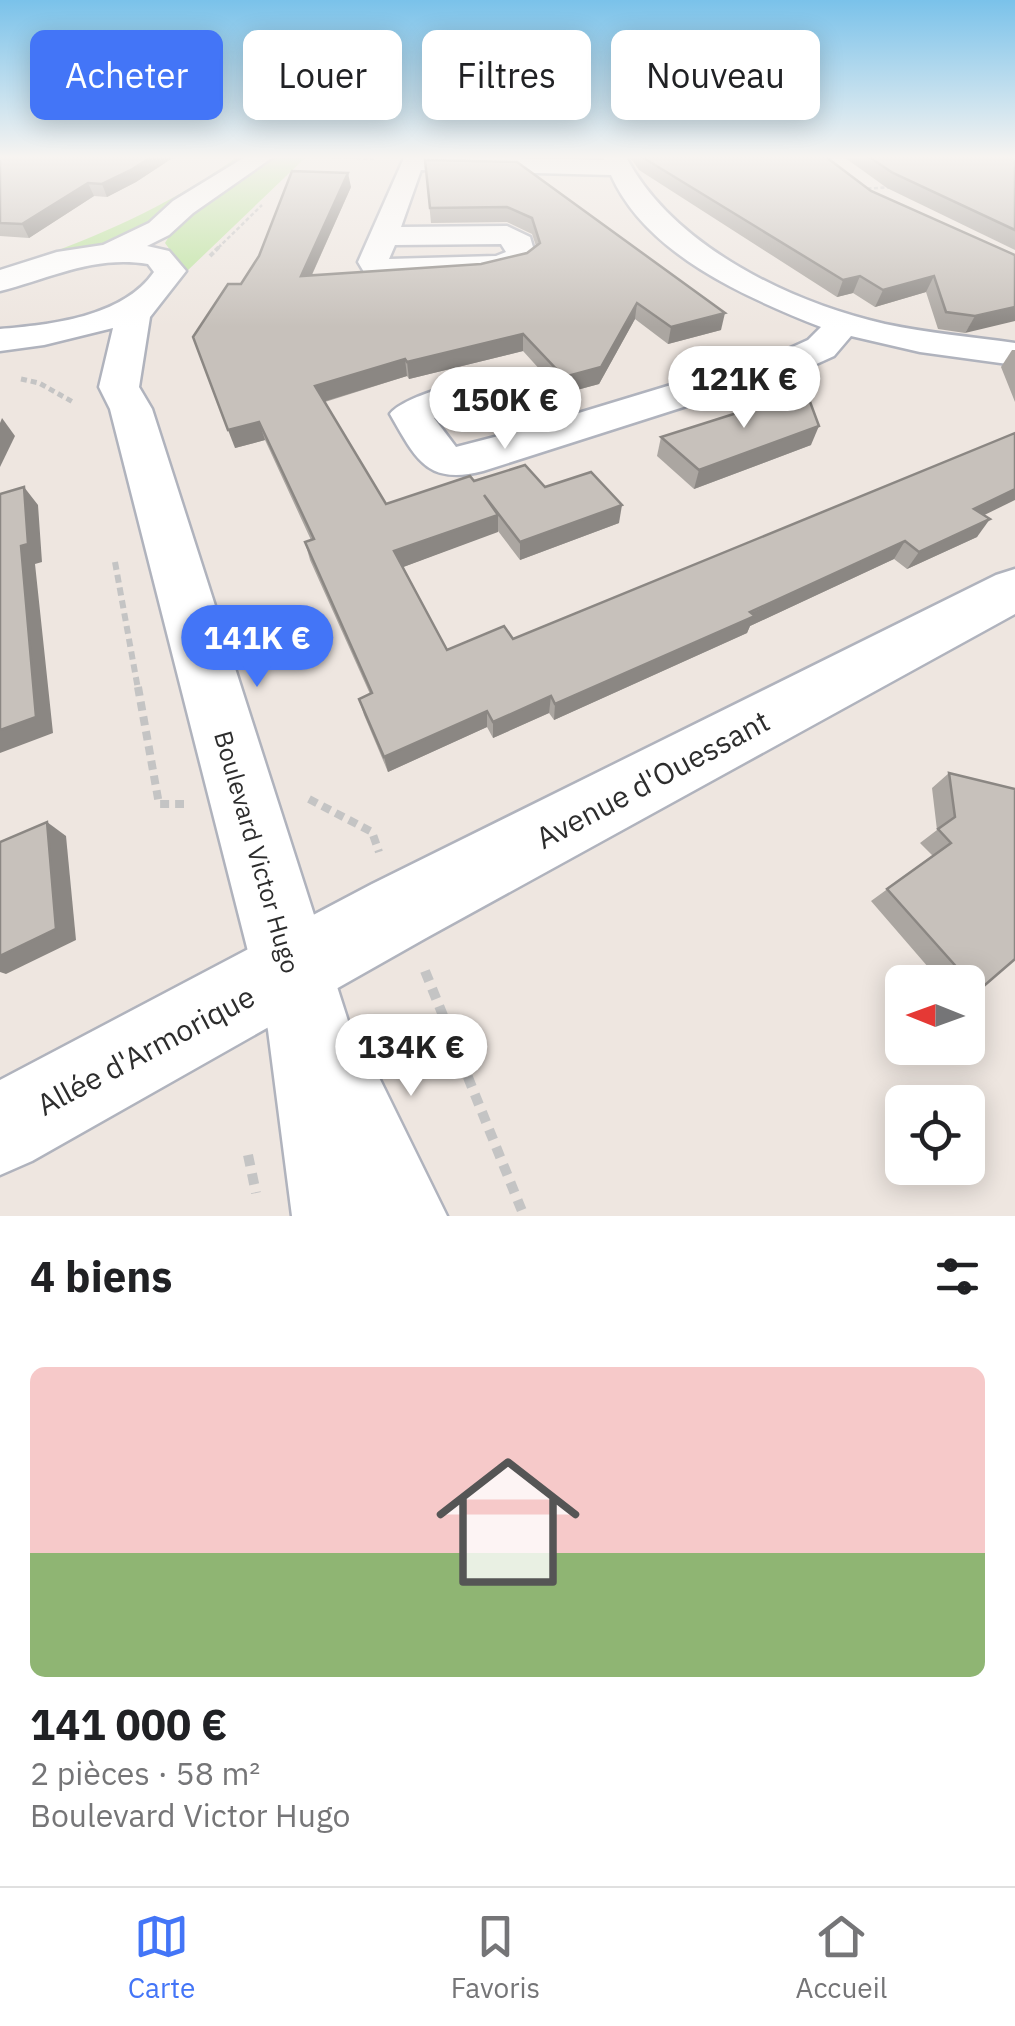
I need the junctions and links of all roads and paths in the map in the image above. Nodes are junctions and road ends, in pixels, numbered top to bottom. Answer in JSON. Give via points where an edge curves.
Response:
{"nodes":[{"id":1,"x":178,"y":214,"type":"edge"},
{"id":2,"x":391,"y":214,"type":"edge"},
{"id":3,"x":654,"y":214,"type":"edge"},
{"id":4,"x":382,"y":236,"type":"dead end"},
{"id":5,"x":158,"y":243,"type":"junction"},
{"id":6,"x":0,"y":282,"type":"edge"},
{"id":7,"x":140,"y":303,"type":"junction"},
{"id":8,"x":843,"y":323,"type":"junction"},
{"id":9,"x":0,"y":341,"type":"edge"},
{"id":10,"x":1015,"y":354,"type":"edge"},
{"id":11,"x":79,"y":384,"type":"junction"},
{"id":12,"x":550,"y":435,"type":"dead end"},
{"id":13,"x":114,"y":559,"type":"dead end"},
{"id":14,"x":1015,"y":589,"type":"edge"},
{"id":15,"x":190,"y":803,"type":"dead end"},
{"id":16,"x":300,"y":1000,"type":"junction"},
{"id":17,"x":0,"y":1129,"type":"edge"},
{"id":18,"x":248,"y":1155,"type":"dead end"},
{"id":19,"x":299,"y":1208,"type":"edge"},
{"id":20,"x":398,"y":1216,"type":"edge"}],
"edges":[{"from":1,"to":5,"type":"street"},
{"from":2,"to":4,"type":"street"},
{"from":3,"to":8,"type":"street","via":[[701,252]]},
{"from":5,"to":6,"type":"street"},
{"from":5,"to":7,"type":"street","via":[[170,272],[158,292]]},
{"from":7,"to":9,"type":"street","via":[[80,326]]},
{"from":7,"to":11,"type":"street"},
{"from":8,"to":10,"type":"street"},
{"from":8,"to":12,"type":"street","via":[[821,348],[798,358]]},
{"from":9,"to":11,"type":"street"},
{"from":11,"to":16,"type":"street","name":"Boulevard Victor Hugo","via":[[131,409]]},
{"from":13,"to":15,"type":"path","via":[[158,804]]},
{"from":14,"to":16,"type":"street","name":"Avenue d'Ouessant"},
{"from":16,"to":17,"type":"street","name":"Allée d'Armorique"},
{"from":16,"to":19,"type":"street","name":"Boulevard Victor Hugo"},
{"from":16,"to":20,"type":"street","name":"Boulevard Victor Hugo"},
{"from":18,"to":19,"type":"path"}]}
